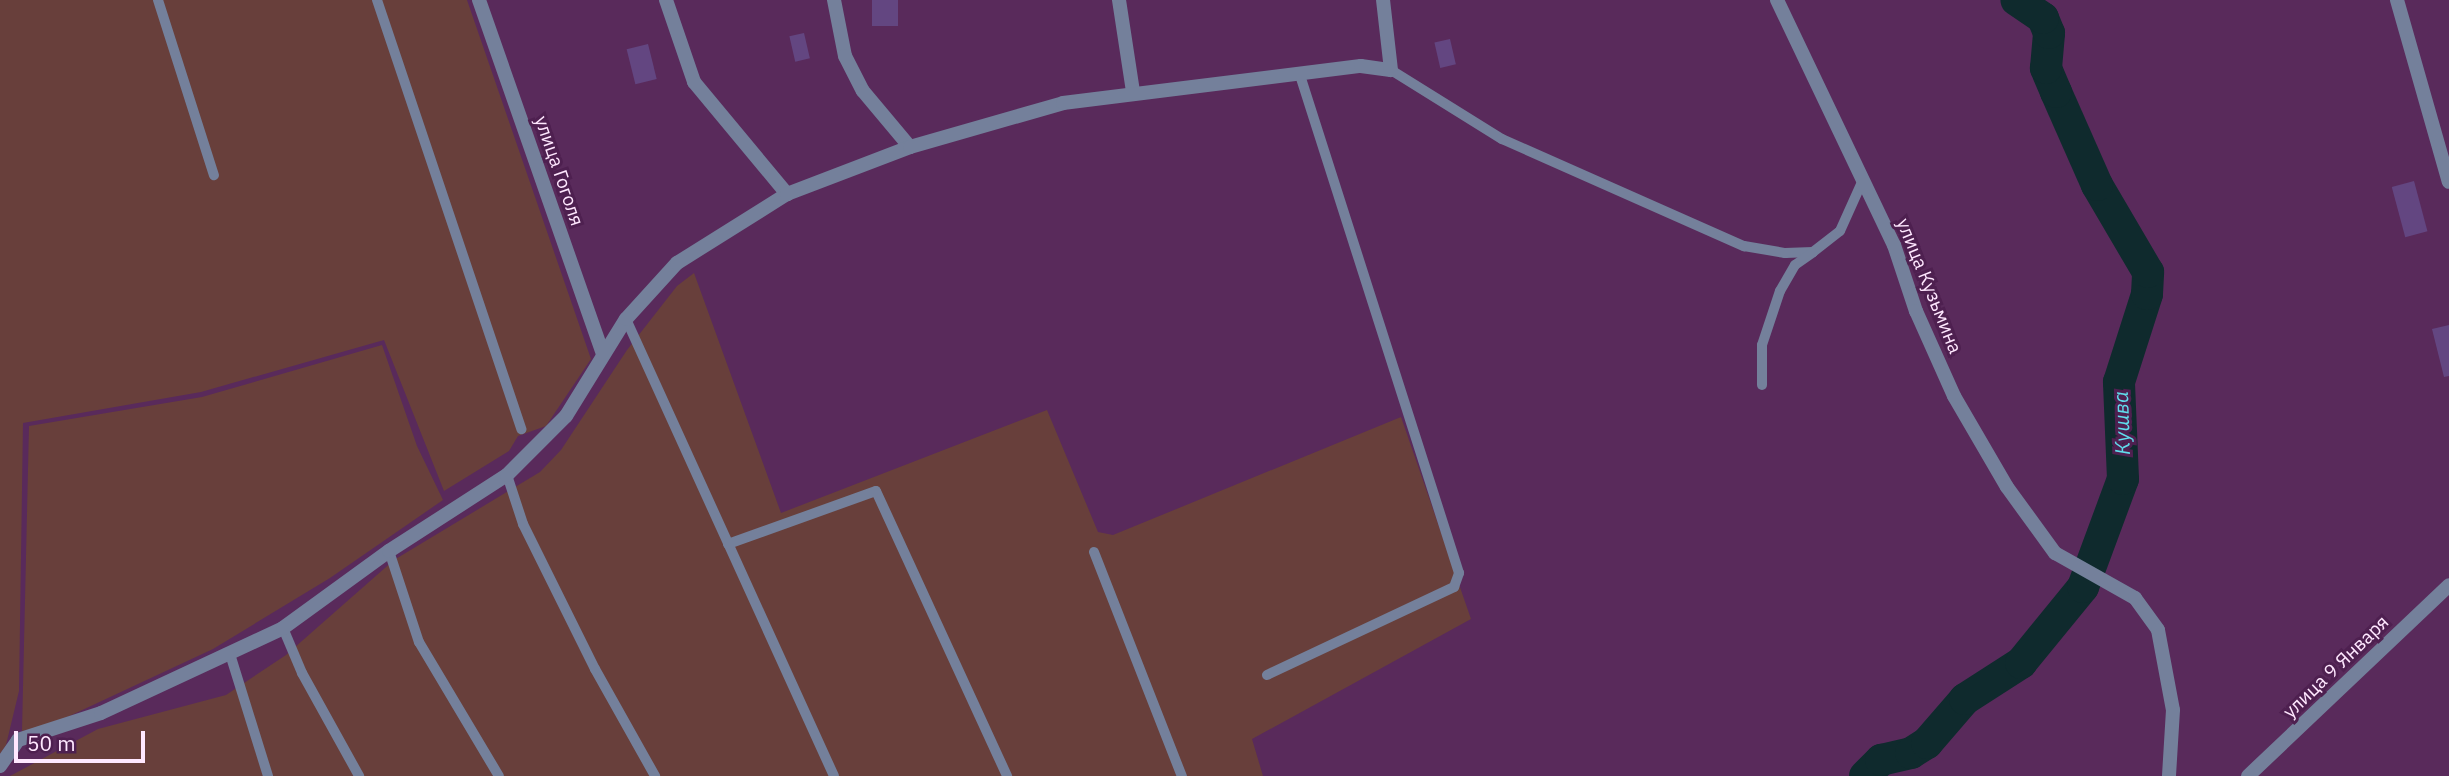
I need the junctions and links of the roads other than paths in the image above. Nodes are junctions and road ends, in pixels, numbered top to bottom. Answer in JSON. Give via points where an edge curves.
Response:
{"nodes":[{"id":1,"x":158,"y":0,"type":"edge"},
{"id":2,"x":377,"y":0,"type":"edge"},
{"id":3,"x":479,"y":0,"type":"edge"},
{"id":4,"x":666,"y":0,"type":"edge"},
{"id":5,"x":834,"y":0,"type":"edge"},
{"id":6,"x":1119,"y":0,"type":"edge"},
{"id":7,"x":1383,"y":0,"type":"edge"},
{"id":8,"x":1777,"y":0,"type":"edge"},
{"id":9,"x":2397,"y":0,"type":"edge"},
{"id":10,"x":1391,"y":70,"type":"junction"},
{"id":11,"x":1299,"y":72,"type":"junction"},
{"id":12,"x":1133,"y":91,"type":"junction"},
{"id":13,"x":910,"y":148,"type":"junction"},
{"id":14,"x":214,"y":175,"type":"dead end"},
{"id":15,"x":1862,"y":182,"type":"junction"},
{"id":16,"x":2449,"y":182,"type":"edge"},
{"id":17,"x":787,"y":194,"type":"junction"},
{"id":18,"x":1813,"y":252,"type":"junction"},
{"id":19,"x":626,"y":319,"type":"junction"},
{"id":20,"x":603,"y":354,"type":"junction"},
{"id":21,"x":1762,"y":385,"type":"dead end"},
{"id":22,"x":520,"y":429,"type":"dead end"},
{"id":23,"x":507,"y":475,"type":"junction"},
{"id":24,"x":728,"y":544,"type":"junction"},
{"id":25,"x":389,"y":551,"type":"junction"},
{"id":26,"x":1094,"y":552,"type":"dead end"},
{"id":27,"x":2449,"y":585,"type":"edge"},
{"id":28,"x":283,"y":628,"type":"junction"},
{"id":29,"x":230,"y":654,"type":"junction"},
{"id":30,"x":1268,"y":675,"type":"dead end"},
{"id":31,"x":0,"y":766,"type":"edge"},
{"id":32,"x":268,"y":776,"type":"edge"},
{"id":33,"x":359,"y":776,"type":"edge"},
{"id":34,"x":499,"y":776,"type":"edge"},
{"id":35,"x":654,"y":776,"type":"edge"},
{"id":36,"x":834,"y":776,"type":"edge"},
{"id":37,"x":1007,"y":776,"type":"edge"},
{"id":38,"x":1182,"y":776,"type":"edge"},
{"id":39,"x":2169,"y":776,"type":"edge"},
{"id":40,"x":2248,"y":776,"type":"edge"}],
"edges":[{"from":1,"to":14,"type":"lane"},
{"from":2,"to":22,"type":"lane"},
{"from":3,"to":20,"type":"street","name":"улица Гоголя"},
{"from":4,"to":17,"type":"street","via":[[694,82]]},
{"from":5,"to":13,"type":"street","via":[[845,56],[863,92]]},
{"from":6,"to":12,"type":"street"},
{"from":7,"to":10,"type":"street"},
{"from":8,"to":15,"type":"street","name":"улица Кузьмина"},
{"from":9,"to":16,"type":"street"},
{"from":10,"to":11,"type":"street","via":[[1361,66]]},
{"from":10,"to":18,"type":"lane","via":[[1502,139],[1606,187],[1744,246],[1784,253]]},
{"from":11,"to":12,"type":"street"},
{"from":11,"to":30,"type":"lane","via":[[1459,573],[1454,587]]},
{"from":12,"to":13,"type":"street","via":[[1063,103]]},
{"from":13,"to":17,"type":"street"},
{"from":15,"to":18,"type":"lane","via":[[1840,231]]},
{"from":15,"to":39,"type":"street","name":"улица Кузьмина","via":[[1894,245],[1916,311],[1962,412],[2039,536],[2076,567],[2135,598],[2158,630],[2173,710]]},
{"from":17,"to":19,"type":"street","via":[[677,263]]},
{"from":18,"to":21,"type":"lane","via":[[1795,265],[1780,291],[1762,345]]},
{"from":19,"to":20,"type":"street"},
{"from":19,"to":24,"type":"lane"},
{"from":20,"to":23,"type":"street","via":[[566,416]]},
{"from":23,"to":25,"type":"street"},
{"from":23,"to":35,"type":"lane","via":[[523,524]]},
{"from":24,"to":36,"type":"lane"},
{"from":24,"to":37,"type":"lane","via":[[876,491]]},
{"from":25,"to":28,"type":"street"},
{"from":25,"to":34,"type":"lane","via":[[419,642]]},
{"from":26,"to":38,"type":"lane"},
{"from":27,"to":40,"type":"street","name":"улица 9 Января"},
{"from":28,"to":29,"type":"street"},
{"from":28,"to":33,"type":"lane","via":[[302,673]]},
{"from":29,"to":31,"type":"street","via":[[82,721],[18,740]]},
{"from":29,"to":32,"type":"lane"}]}
